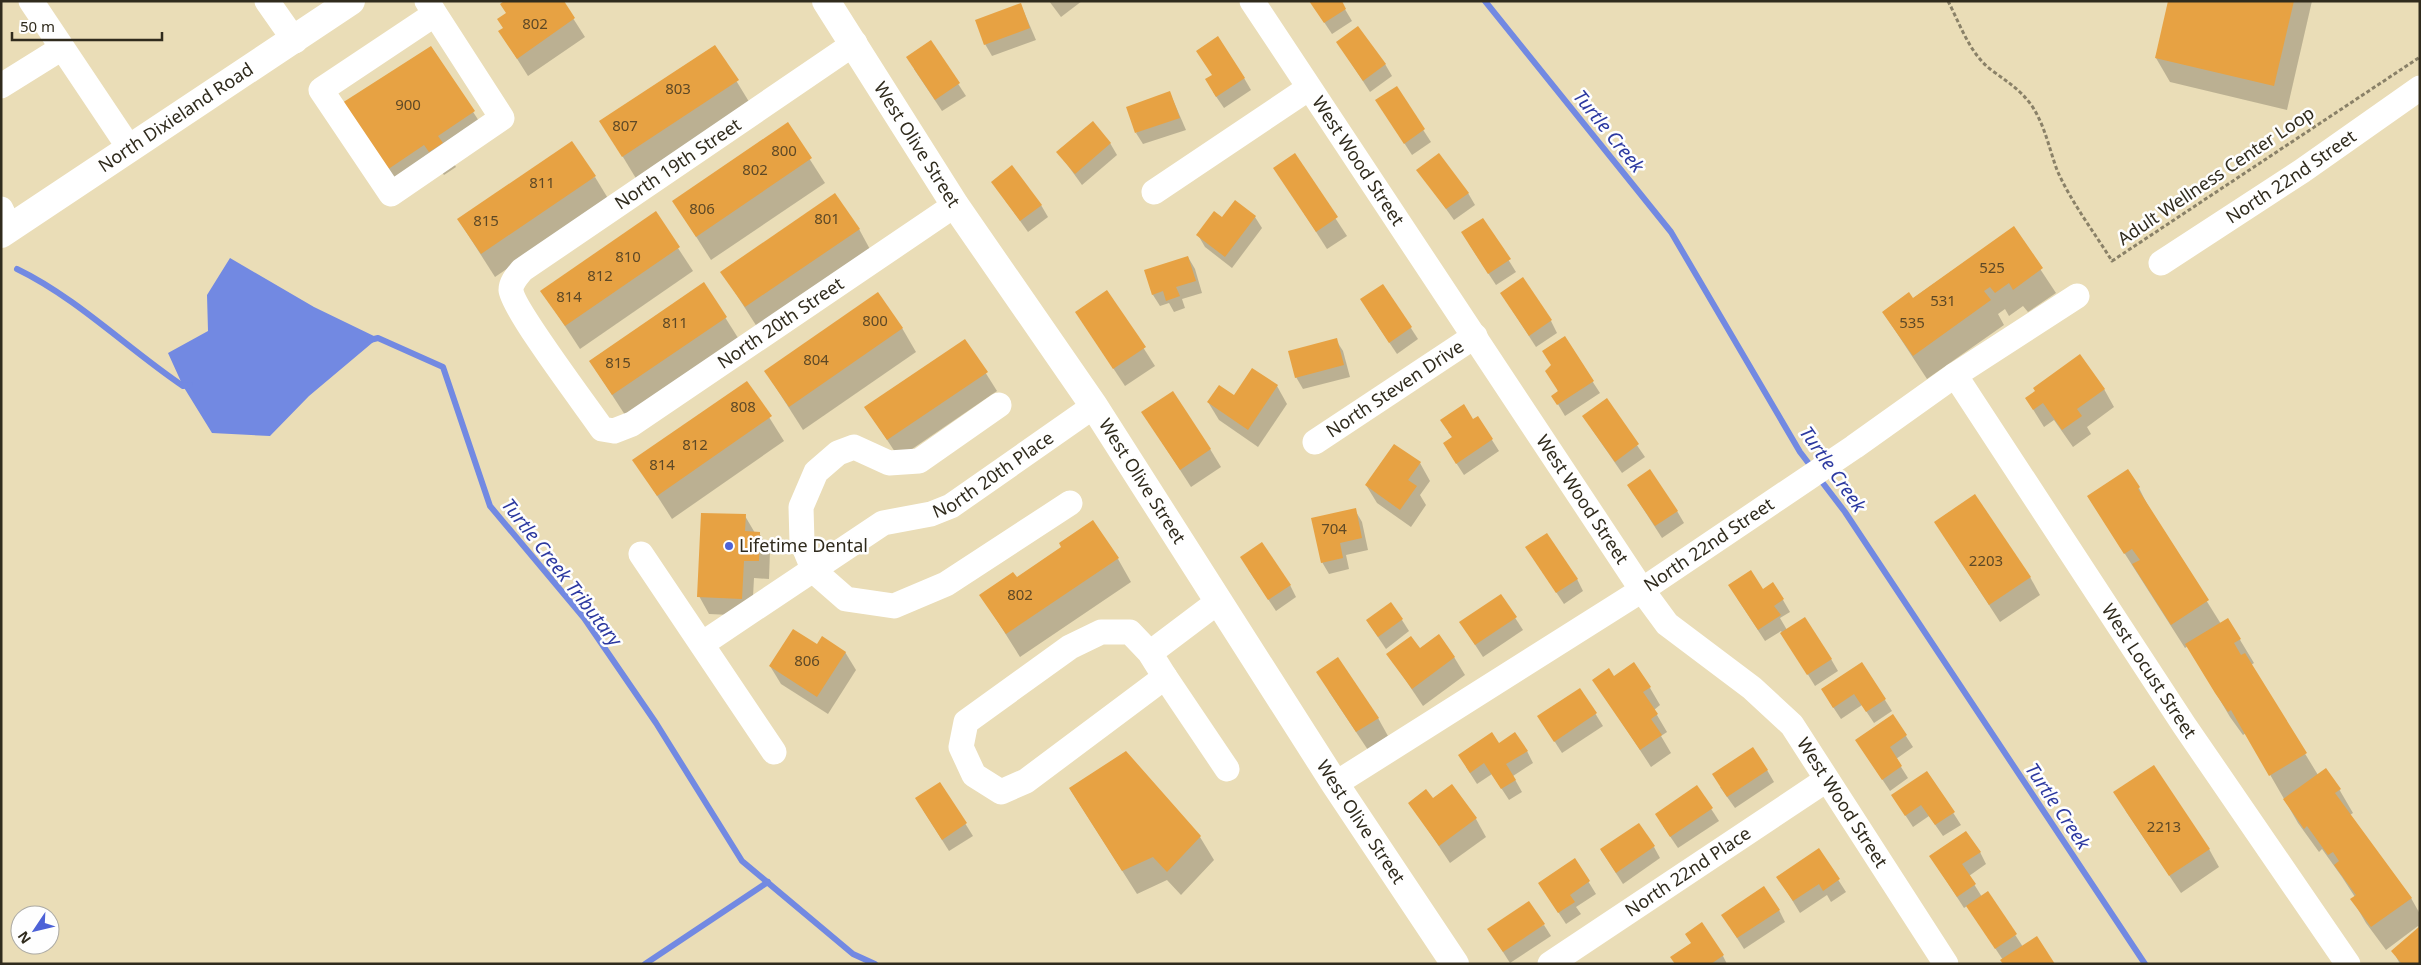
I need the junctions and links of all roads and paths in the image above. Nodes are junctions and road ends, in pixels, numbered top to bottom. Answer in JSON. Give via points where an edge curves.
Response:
{"nodes":[{"id":1,"x":31,"y":1,"type":"edge"},
{"id":2,"x":267,"y":1,"type":"edge"},
{"id":3,"x":351,"y":1,"type":"edge"},
{"id":4,"x":826,"y":1,"type":"edge"},
{"id":5,"x":1252,"y":1,"type":"edge"},
{"id":6,"x":1948,"y":1,"type":"edge"},
{"id":7,"x":431,"y":8,"type":"edge"},
{"id":8,"x":295,"y":41,"type":"junction"},
{"id":9,"x":855,"y":43,"type":"junction"},
{"id":10,"x":62,"y":48,"type":"junction"},
{"id":11,"x":2420,"y":57,"type":"edge"},
{"id":12,"x":4,"y":78,"type":"edge"},
{"id":13,"x":1309,"y":88,"type":"junction"},
{"id":14,"x":2420,"y":88,"type":"edge"},
{"id":15,"x":130,"y":149,"type":"junction"},
{"id":16,"x":1154,"y":192,"type":"dead end"},
{"id":17,"x":955,"y":205,"type":"junction"},
{"id":18,"x":4,"y":224,"type":"edge"},
{"id":19,"x":2161,"y":263,"type":"dead end"},
{"id":20,"x":2077,"y":296,"type":"dead end"},
{"id":21,"x":1476,"y":336,"type":"junction"},
{"id":22,"x":1955,"y":375,"type":"junction"},
{"id":23,"x":999,"y":405,"type":"dead end"},
{"id":24,"x":1094,"y":406,"type":"junction"},
{"id":25,"x":602,"y":429,"type":"joint"},
{"id":26,"x":1315,"y":442,"type":"dead end"},
{"id":27,"x":1070,"y":503,"type":"dead end"},
{"id":28,"x":641,"y":554,"type":"dead end"},
{"id":29,"x":814,"y":571,"type":"junction"},
{"id":30,"x":1642,"y":590,"type":"junction"},
{"id":31,"x":1219,"y":601,"type":"junction"},
{"id":32,"x":702,"y":644,"type":"junction"},
{"id":33,"x":1150,"y":653,"type":"junction"},
{"id":34,"x":1165,"y":678,"type":"junction"},
{"id":35,"x":774,"y":752,"type":"dead end"},
{"id":36,"x":1227,"y":769,"type":"dead end"},
{"id":37,"x":1826,"y":780,"type":"junction"},
{"id":38,"x":1336,"y":784,"type":"junction"},
{"id":39,"x":1455,"y":964,"type":"edge"},
{"id":40,"x":1550,"y":964,"type":"edge"},
{"id":41,"x":1946,"y":964,"type":"edge"},
{"id":42,"x":2348,"y":964,"type":"edge"}],
"edges":[{"from":1,"to":10,"type":"street"},
{"from":2,"to":8,"type":"street"},
{"from":3,"to":8,"type":"main road","name":"North Dixieland Road"},
{"from":4,"to":9,"type":"main road","name":"West Olive Street"},
{"from":5,"to":13,"type":"street","name":"West Wood Street"},
{"from":6,"to":11,"type":"path","name":"Adult Wellness Center Loop","via":[[1976,52],[1989,68],[2021,91],[2033,107],[2057,169],[2112,261]]},
{"from":7,"to":7,"type":"street","via":[[502,118],[391,194],[321,90]]},
{"from":8,"to":15,"type":"main road","name":"North Dixieland Road"},
{"from":9,"to":17,"type":"main road","name":"West Olive Street"},
{"from":9,"to":25,"type":"street","name":"North 19th Street","via":[[522,270],[513,281],[511,292],[526,321]]},
{"from":10,"to":12,"type":"street"},
{"from":10,"to":15,"type":"street"},
{"from":13,"to":16,"type":"street"},
{"from":13,"to":21,"type":"street","name":"West Wood Street"},
{"from":14,"to":19,"type":"street","name":"North 22nd Street"},
{"from":15,"to":18,"type":"main road","name":"North Dixieland Road"},
{"from":17,"to":24,"type":"main road","name":"West Olive Street"},
{"from":17,"to":25,"type":"street","name":"North 20th Street","via":[[632,424],[614,431]]},
{"from":20,"to":22,"type":"street","name":"North 22nd Street"},
{"from":21,"to":26,"type":"street","name":"North Steven Drive"},
{"from":21,"to":30,"type":"street","name":"West Wood Street"},
{"from":22,"to":30,"type":"street","name":"North 22nd Street"},
{"from":22,"to":42,"type":"street","name":"West Locust Street","via":[[2184,725]]},
{"from":23,"to":29,"type":"street","via":[[918,461],[889,463],[854,447],[838,452],[816,472],[801,507],[802,542]]},
{"from":24,"to":29,"type":"street","name":"North 20th Place","via":[[951,506],[931,514],[883,523]]},
{"from":24,"to":31,"type":"main road","name":"West Olive Street"},
{"from":27,"to":29,"type":"street","via":[[946,584],[894,606],[846,599]]},
{"from":28,"to":32,"type":"street"},
{"from":29,"to":32,"type":"street"},
{"from":30,"to":37,"type":"street","name":"West Wood Street","via":[[1667,624],[1752,688],[1792,724]]},
{"from":30,"to":38,"type":"street","name":"North 22nd Street"},
{"from":31,"to":33,"type":"street"},
{"from":31,"to":38,"type":"main road","name":"West Olive Street"},
{"from":32,"to":35,"type":"street"},
{"from":33,"to":34,"type":"street"},
{"from":33,"to":34,"type":"street","via":[[1130,632],[1101,632],[1070,646],[966,722],[961,747],[974,775],[1001,792],[1026,781]]},
{"from":34,"to":36,"type":"street"},
{"from":37,"to":40,"type":"street","name":"North 22nd Place"},
{"from":37,"to":41,"type":"street","name":"West Wood Street"},
{"from":38,"to":39,"type":"main road","name":"West Olive Street"}]}
